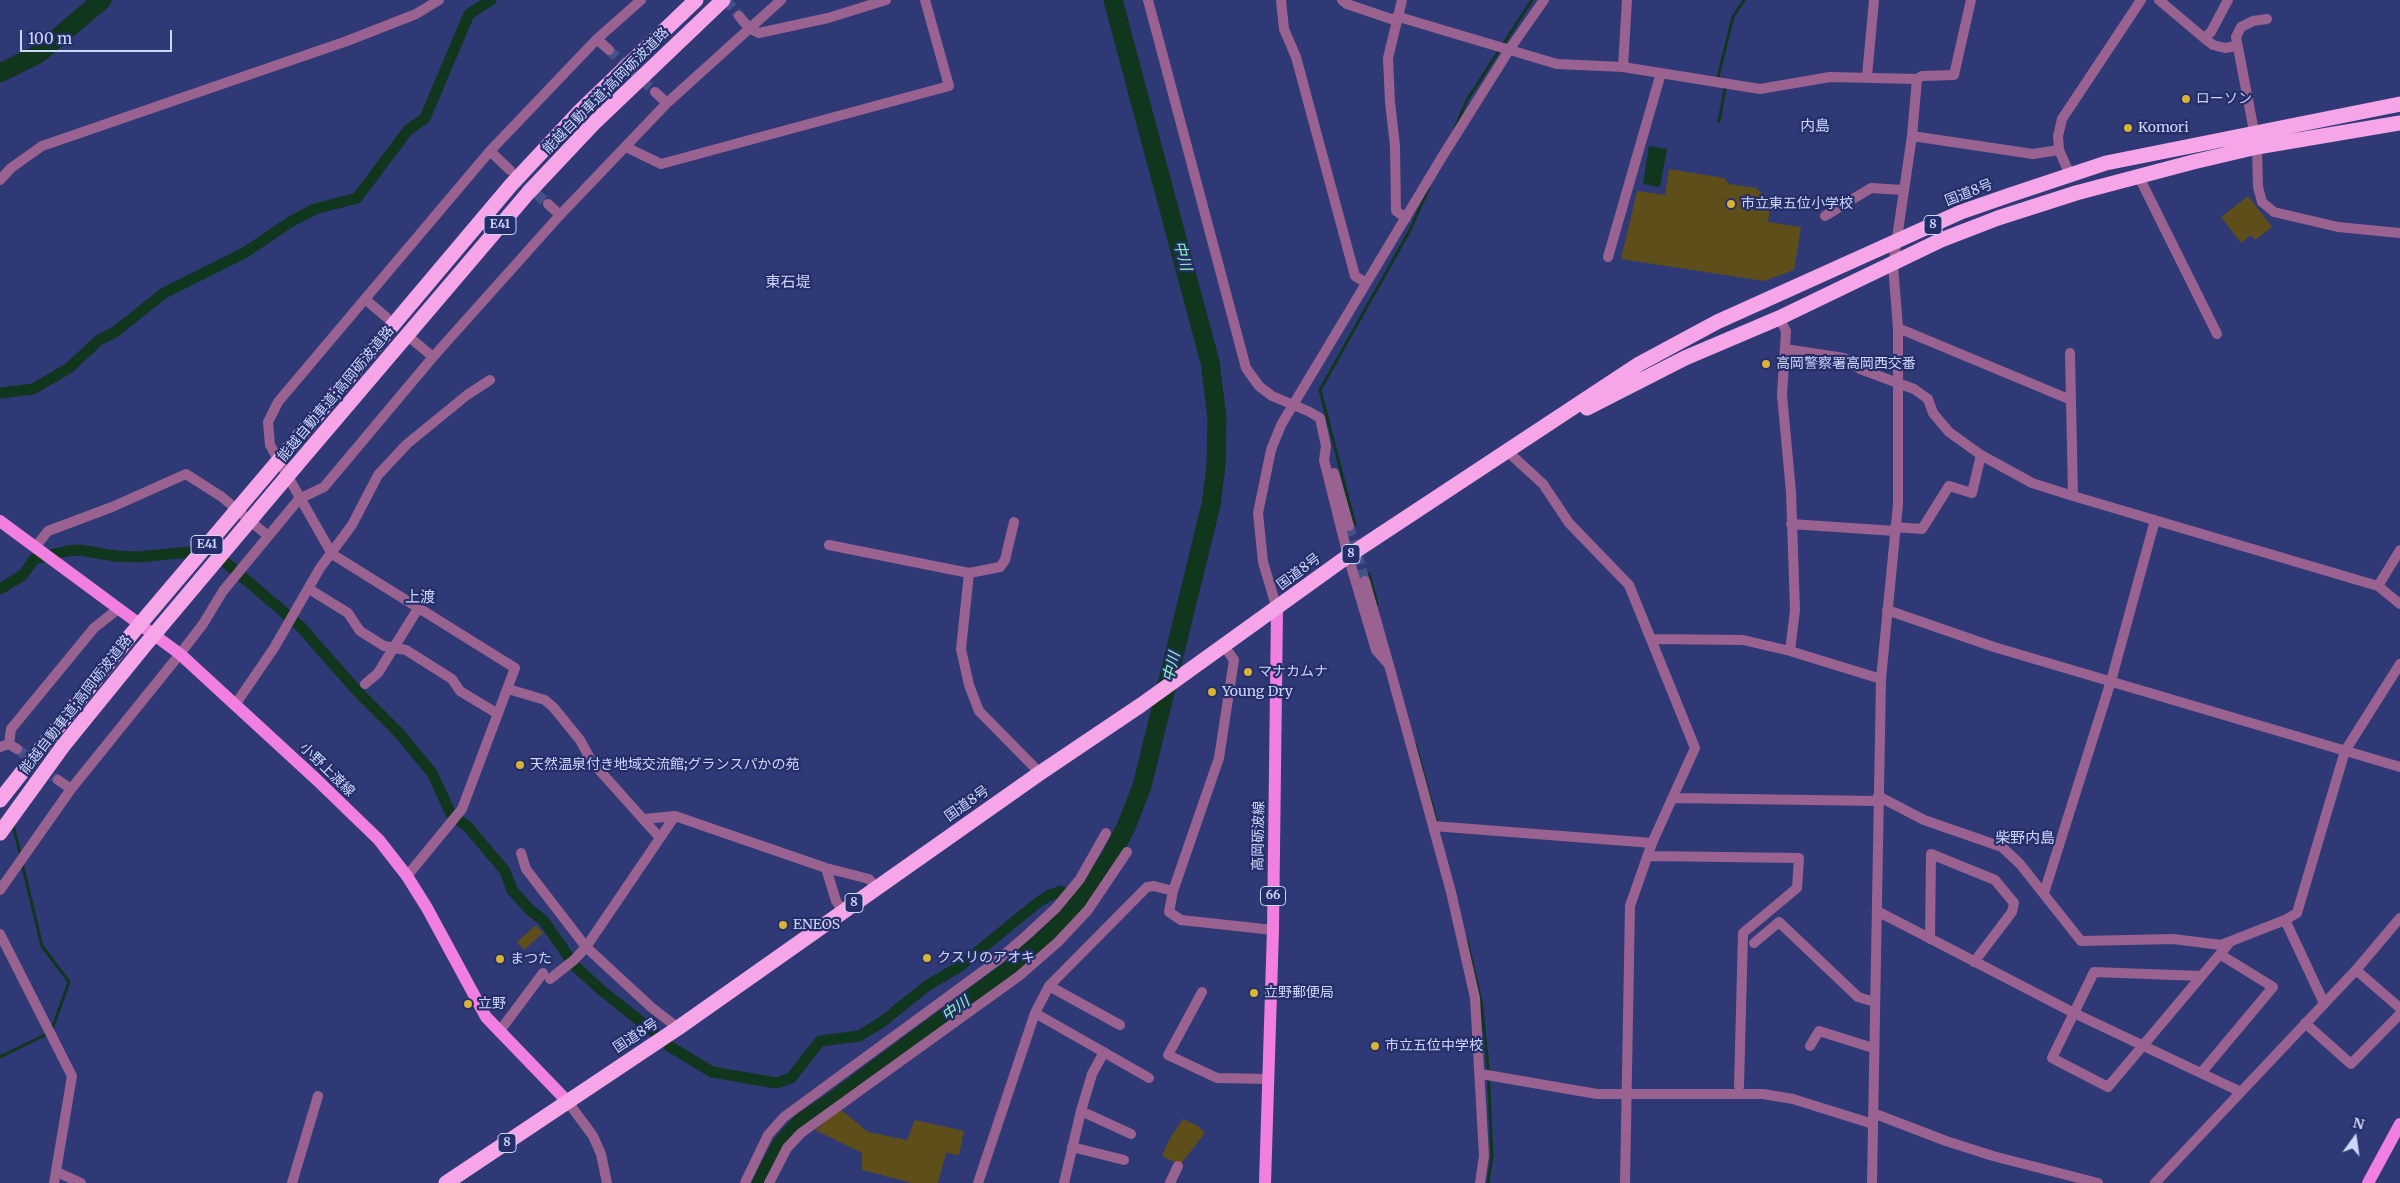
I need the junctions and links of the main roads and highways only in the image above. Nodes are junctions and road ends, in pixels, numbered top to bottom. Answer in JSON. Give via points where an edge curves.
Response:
{"nodes":[{"id":1,"x":696,"y":0,"type":"edge"},
{"id":2,"x":723,"y":0,"type":"edge"},
{"id":3,"x":2400,"y":104,"type":"edge"},
{"id":4,"x":2400,"y":123,"type":"edge"},
{"id":5,"x":2256,"y":140,"type":"junction"},
{"id":6,"x":1507,"y":451,"type":"junction"},
{"id":7,"x":0,"y":520,"type":"edge"},
{"id":8,"x":1277,"y":608,"type":"junction"},
{"id":9,"x":0,"y":800,"type":"edge"},
{"id":10,"x":0,"y":832,"type":"edge"},
{"id":11,"x":568,"y":1102,"type":"junction"},
{"id":12,"x":2400,"y":1124,"type":"edge"},
{"id":13,"x":446,"y":1183,"type":"edge"},
{"id":14,"x":1266,"y":1183,"type":"edge"},
{"id":15,"x":2368,"y":1183,"type":"edge"}],
"edges":[{"from":1,"to":9,"type":"highway","name":"能越自動車道;高岡砺波道路","number":"E41","bridge":true,"via":[[585,106],[511,185],[129,637]]},
{"from":2,"to":10,"type":"highway","name":"能越自動車道;高岡砺波道路","number":"E41","bridge":true,"via":[[644,73],[528,193],[140,650],[62,746]]},
{"from":3,"to":5,"type":"highway","name":"国道8号","number":"8"},
{"from":4,"to":5,"type":"highway","name":"国道8号","number":"8"},
{"from":5,"to":6,"type":"highway","name":"国道8号","number":"8","via":[[1998,218],[1941,240],[1779,318],[1685,358]]},
{"from":5,"to":6,"type":"highway","name":"国道8号","number":"8","via":[[2121,160],[1961,212],[1717,322],[1639,364]]},
{"from":6,"to":8,"type":"highway","name":"国道8号","number":"8","via":[[1348,556]]},
{"from":7,"to":11,"type":"main road","name":"小野上渡線","via":[[180,654],[378,840],[407,876],[486,1017]]},
{"from":8,"to":11,"type":"highway","name":"国道8号","number":"8"},
{"from":8,"to":14,"type":"main road","name":"高岡砺波線","number":"66"},
{"from":11,"to":13,"type":"highway","name":"国道8号","number":"8"},
{"from":12,"to":15,"type":"main road"}]}
